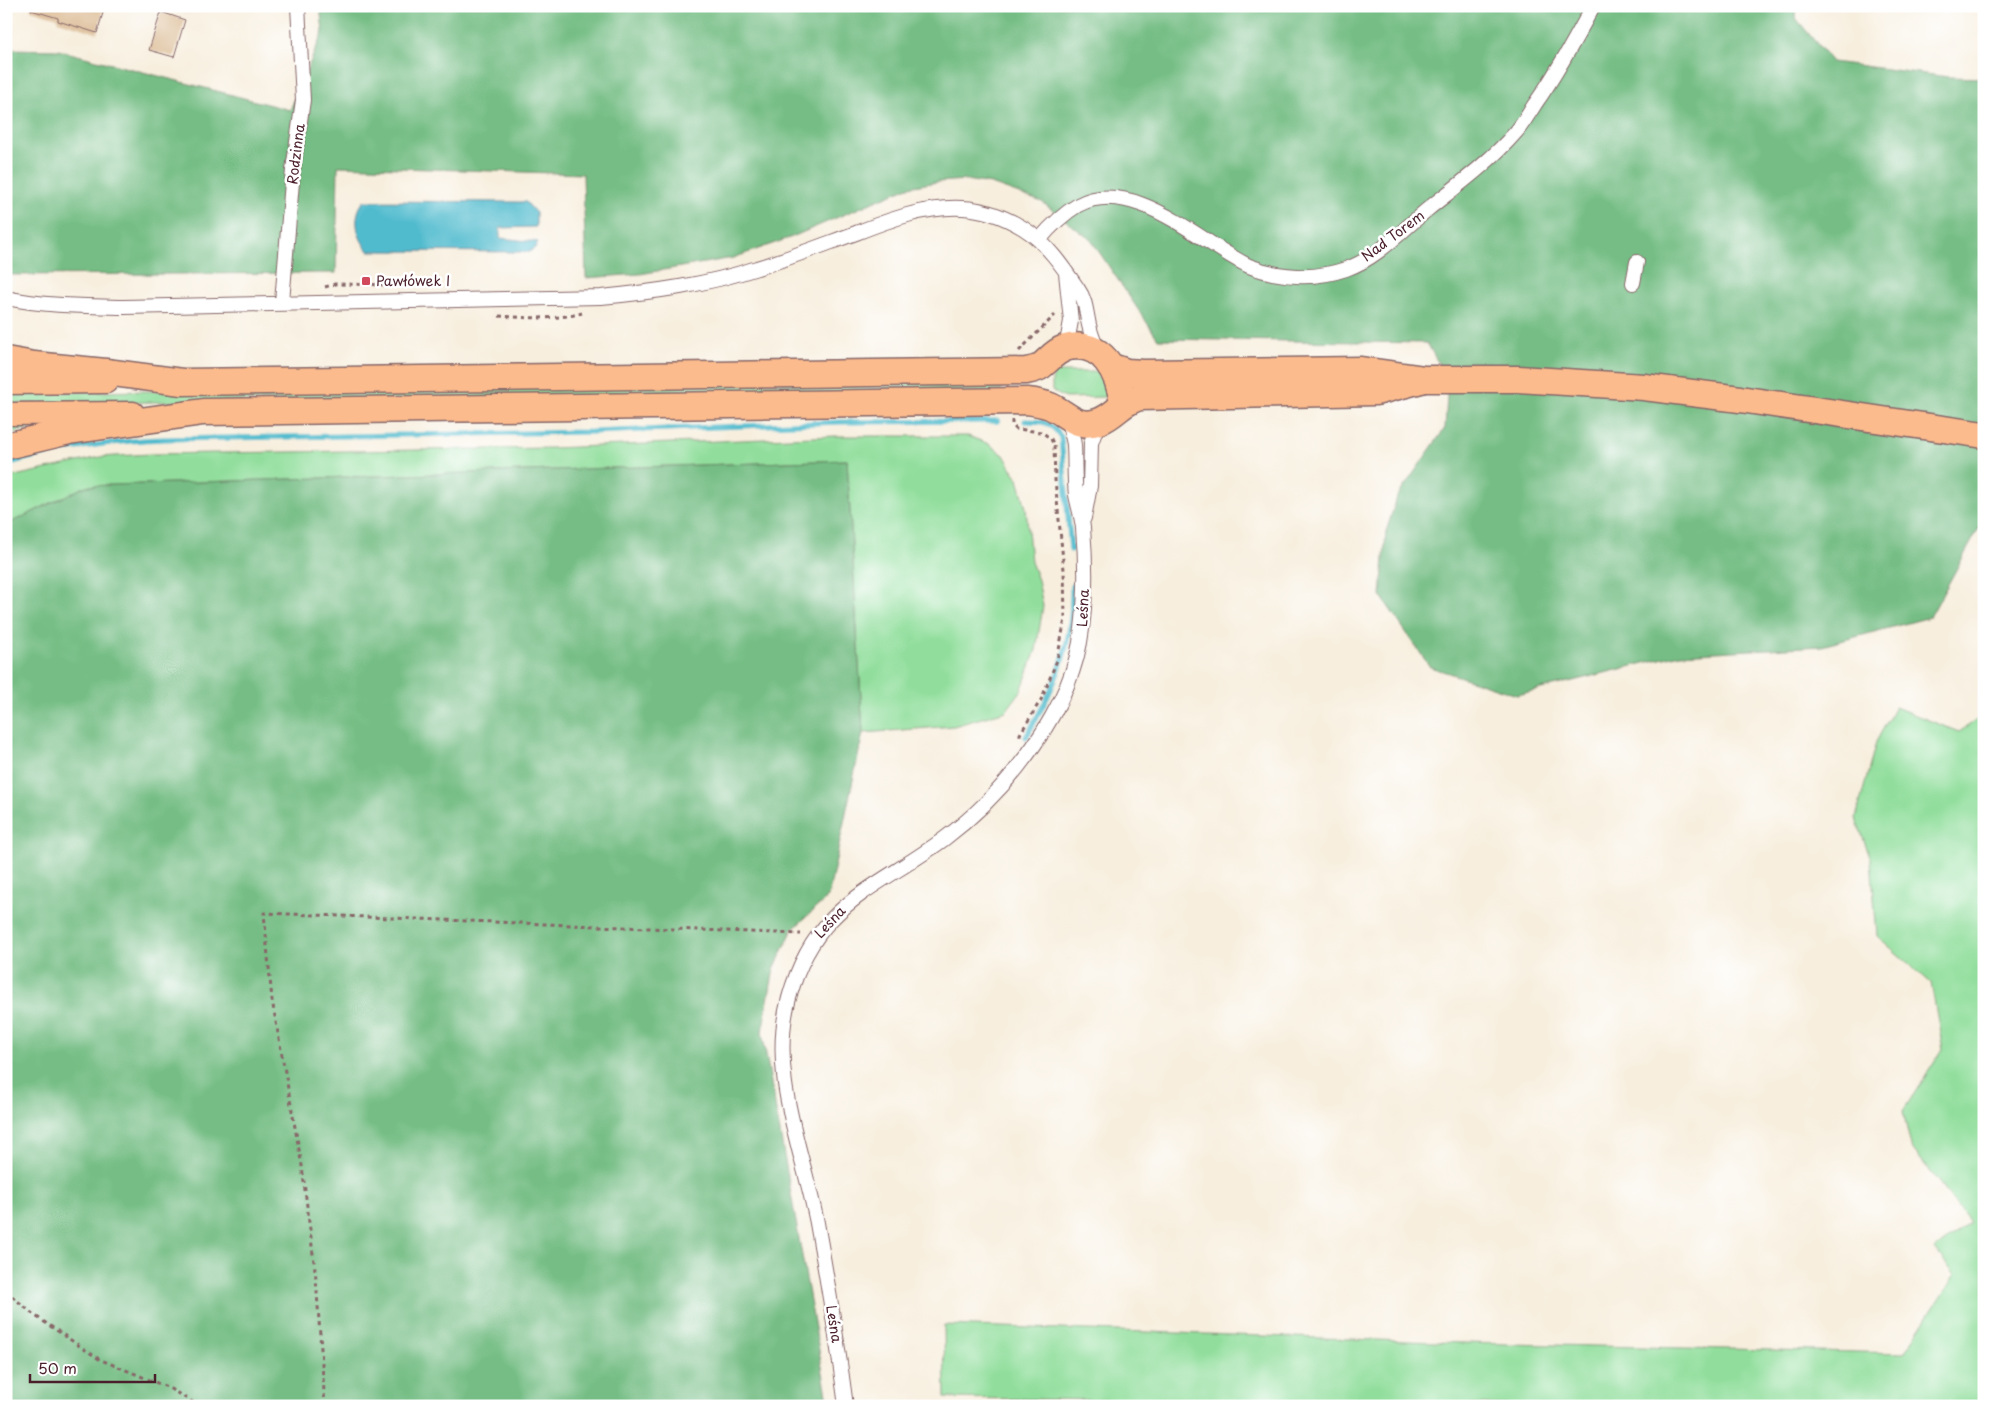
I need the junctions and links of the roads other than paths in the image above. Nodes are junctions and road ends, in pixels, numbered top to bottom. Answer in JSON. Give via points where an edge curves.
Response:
{"nodes":[{"id":1,"x":298,"y":6,"type":"edge"},
{"id":2,"x":1592,"y":6,"type":"edge"},
{"id":3,"x":1039,"y":240,"type":"junction"},
{"id":4,"x":1637,"y":262,"type":"dead end"},
{"id":5,"x":1066,"y":273,"type":"junction"},
{"id":6,"x":1633,"y":283,"type":"dead end"},
{"id":7,"x":6,"y":298,"type":"edge"},
{"id":8,"x":282,"y":302,"type":"junction"},
{"id":9,"x":1066,"y":348,"type":"junction"},
{"id":10,"x":6,"y":360,"type":"edge"},
{"id":11,"x":1106,"y":360,"type":"junction"},
{"id":12,"x":1043,"y":364,"type":"junction"},
{"id":13,"x":1425,"y":379,"type":"junction"},
{"id":14,"x":182,"y":382,"type":"junction"},
{"id":15,"x":6,"y":383,"type":"edge"},
{"id":16,"x":1123,"y":404,"type":"junction"},
{"id":17,"x":204,"y":412,"type":"junction"},
{"id":18,"x":1059,"y":412,"type":"junction"},
{"id":19,"x":6,"y":414,"type":"edge"},
{"id":20,"x":1099,"y":421,"type":"junction"},
{"id":21,"x":1984,"y":435,"type":"edge"},
{"id":22,"x":6,"y":446,"type":"edge"},
{"id":23,"x":1083,"y":526,"type":"junction"},
{"id":24,"x":846,"y":1406,"type":"edge"}],
"edges":[{"from":1,"to":8,"type":"street","name":"Rodzinna","via":[[303,100],[293,170]]},
{"from":2,"to":3,"type":"street","name":"Nad Torem","via":[[1575,40],[1517,132],[1484,164],[1386,245],[1346,269],[1299,277],[1272,273],[1229,255],[1163,214],[1119,199],[1098,199],[1079,205],[1053,224]]},
{"from":3,"to":5,"type":"street"},
{"from":3,"to":8,"type":"street","via":[[1024,228],[992,213],[946,209],[917,213],[757,268],[659,292],[554,299]]},
{"from":4,"to":6,"type":"street"},
{"from":5,"to":9,"type":"street","via":[[1071,321]]},
{"from":5,"to":11,"type":"street","via":[[1084,299],[1088,324]]},
{"from":7,"to":8,"type":"street","via":[[77,306]]},
{"from":9,"to":11,"type":"highway","via":[[1082,347]]},
{"from":9,"to":12,"type":"highway","via":[[1054,353]]},
{"from":10,"to":14,"type":"highway"},
{"from":11,"to":13,"type":"highway","via":[[1127,372],[1361,370]]},
{"from":11,"to":16,"type":"highway","via":[[1119,380]]},
{"from":12,"to":14,"type":"highway","via":[[1026,371],[988,372]]},
{"from":12,"to":18,"type":"highway","via":[[1043,390]]},
{"from":13,"to":16,"type":"highway","via":[[1376,392],[1140,397]]},
{"from":13,"to":21,"type":"highway","via":[[1644,387]]},
{"from":14,"to":15,"type":"main road"},
{"from":16,"to":20,"type":"highway"},
{"from":17,"to":18,"type":"highway","via":[[1026,401],[1038,402]]},
{"from":17,"to":19,"type":"main road"},
{"from":17,"to":22,"type":"highway","via":[[70,430]]},
{"from":18,"to":20,"type":"highway","via":[[1084,423]]},
{"from":18,"to":23,"type":"street","name":"Leśna","via":[[1074,442],[1076,494]]},
{"from":20,"to":23,"type":"street","name":"Leśna","via":[[1091,444],[1090,486]]},
{"from":23,"to":24,"type":"street","name":"Leśna","via":[[1083,622],[1075,666],[1050,717],[996,793],[958,827],[858,895],[831,918],[803,958],[789,999],[782,1036],[783,1071],[817,1221]]}]}
